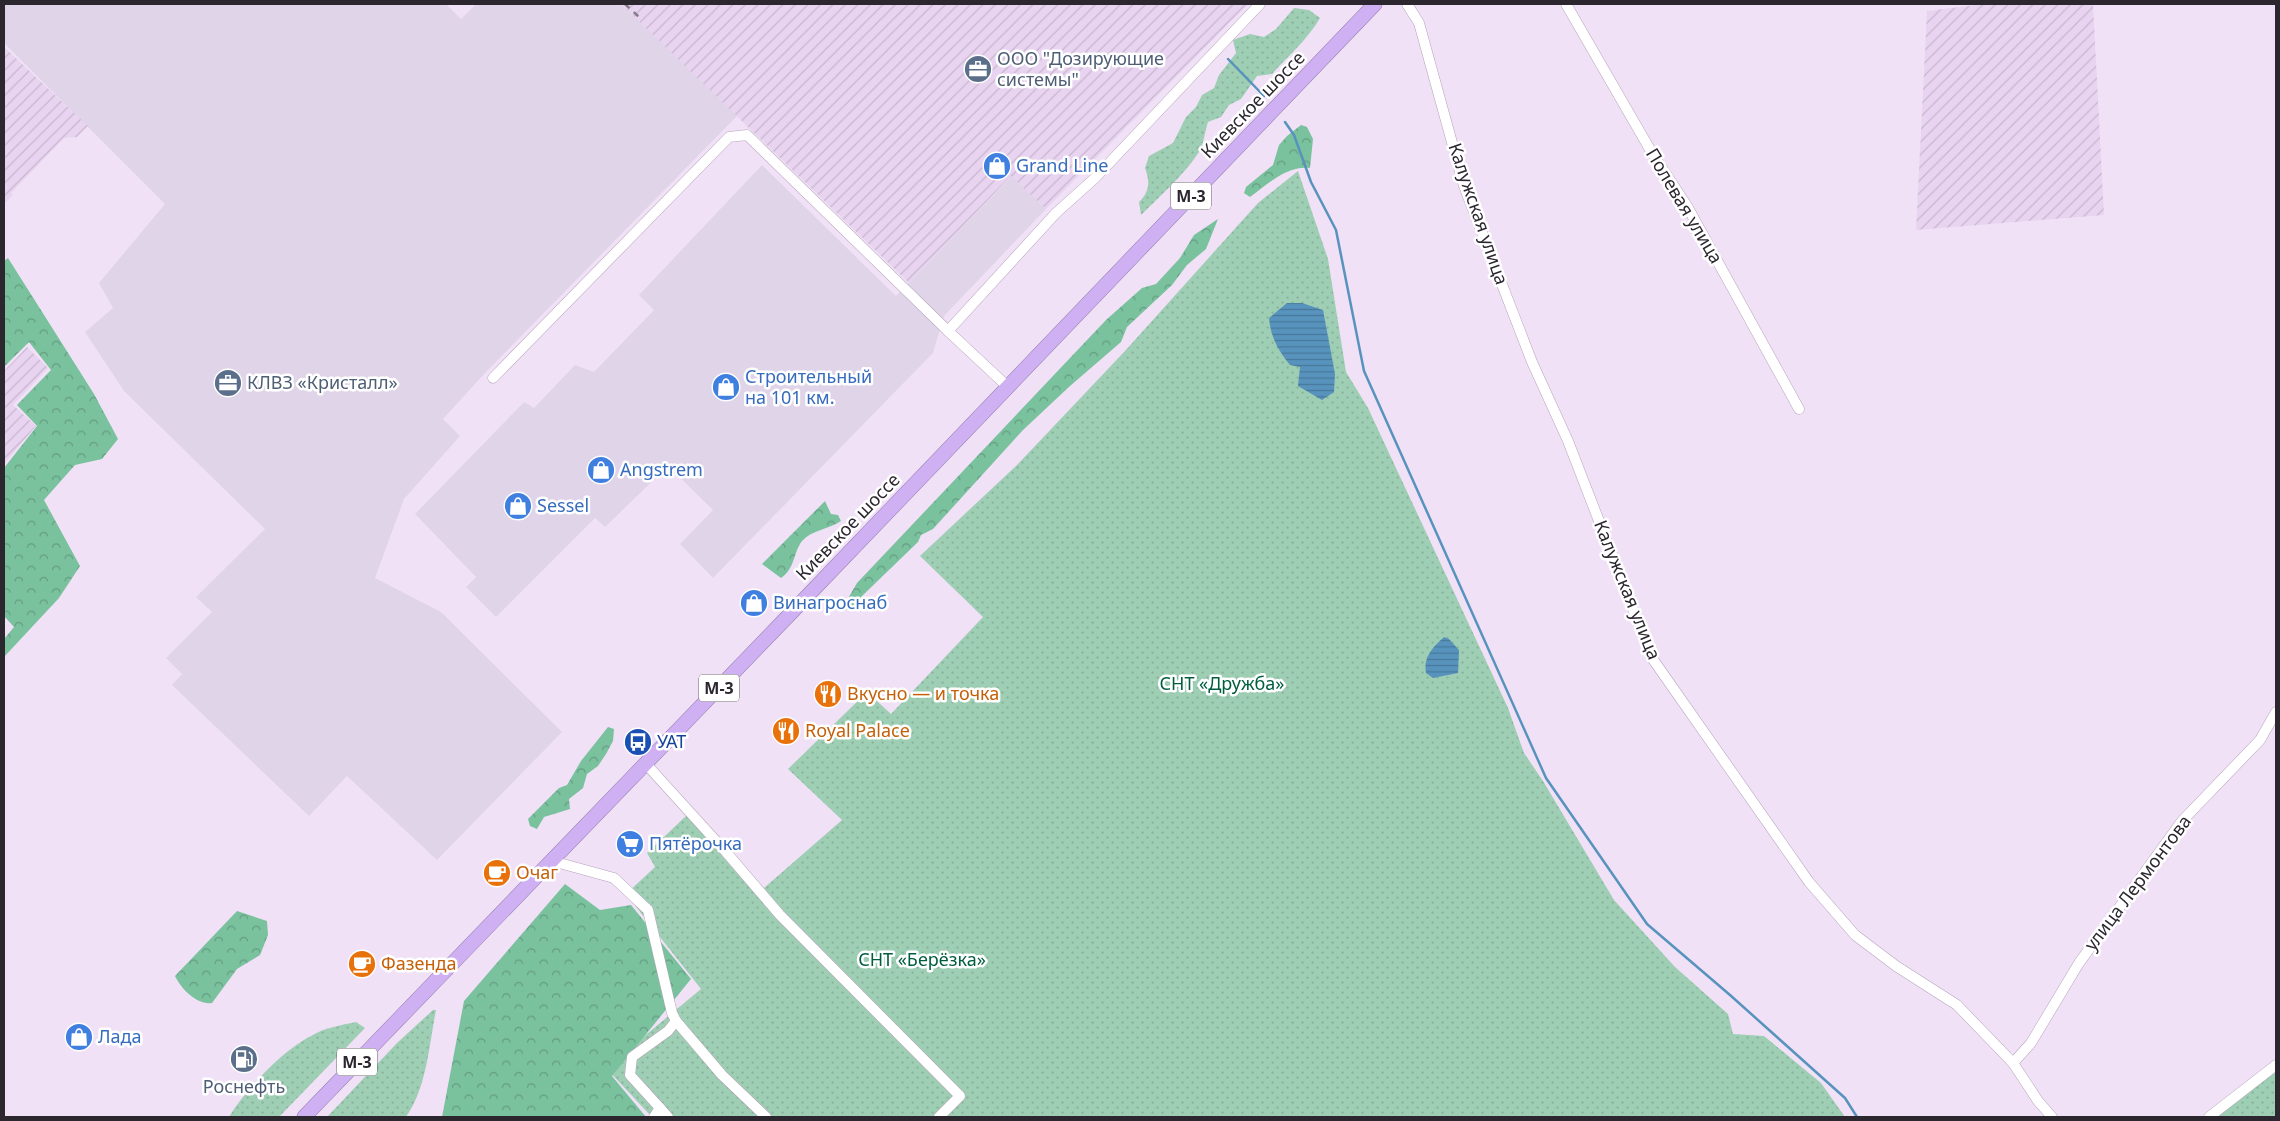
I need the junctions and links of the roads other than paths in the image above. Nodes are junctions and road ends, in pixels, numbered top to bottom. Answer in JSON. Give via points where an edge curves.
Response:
{"nodes":[{"id":1,"x":1260,"y":4,"type":"edge"},
{"id":2,"x":1375,"y":4,"type":"edge"},
{"id":3,"x":1406,"y":4,"type":"edge"},
{"id":4,"x":1566,"y":4,"type":"edge"},
{"id":5,"x":948,"y":331,"type":"junction"},
{"id":6,"x":493,"y":378,"type":"dead end"},
{"id":7,"x":1008,"y":388,"type":"junction"},
{"id":8,"x":1799,"y":409,"type":"dead end"},
{"id":9,"x":2276,"y":712,"type":"edge"},
{"id":10,"x":646,"y":764,"type":"junction"},
{"id":11,"x":552,"y":861,"type":"junction"},
{"id":12,"x":676,"y":1021,"type":"junction"},
{"id":13,"x":2013,"y":1063,"type":"junction"},
{"id":14,"x":2276,"y":1065,"type":"edge"},
{"id":15,"x":658,"y":1113,"type":"edge"},
{"id":16,"x":304,"y":1117,"type":"edge"},
{"id":17,"x":668,"y":1117,"type":"edge"},
{"id":18,"x":766,"y":1117,"type":"edge"},
{"id":19,"x":940,"y":1117,"type":"edge"},
{"id":20,"x":2052,"y":1117,"type":"edge"},
{"id":21,"x":2209,"y":1117,"type":"edge"}],
"edges":[{"from":1,"to":5,"type":"street","via":[[1095,178],[1056,213]]},
{"from":2,"to":7,"type":"highway","name":"Киевское шоссе","number":"М-3"},
{"from":3,"to":13,"type":"street","name":"Калужская улица","via":[[1419,23],[1464,186],[1652,658],[1809,882],[1856,935],[1956,1005]]},
{"from":4,"to":8,"type":"street","name":"Полевая улица","via":[[1686,206]]},
{"from":5,"to":6,"type":"street","via":[[747,136],[729,136]]},
{"from":5,"to":7,"type":"street"},
{"from":7,"to":10,"type":"highway","name":"Киевское шоссе","number":"М-3"},
{"from":9,"to":13,"type":"street","name":"улица Лермонтова","via":[[2260,740],[2182,821],[2079,963],[2031,1043]]},
{"from":10,"to":11,"type":"highway","name":"Киевское шоссе","number":"М-3"},
{"from":10,"to":19,"type":"street","via":[[780,915],[960,1096]]},
{"from":11,"to":12,"type":"street","via":[[614,878],[648,910]]},
{"from":11,"to":16,"type":"highway","name":"Киевское шоссе","number":"М-3"},
{"from":12,"to":15,"type":"street","via":[[668,1031],[632,1058],[630,1075]]},
{"from":12,"to":18,"type":"street","via":[[722,1075]]},
{"from":13,"to":20,"type":"street","name":"Калужская улица"},
{"from":14,"to":21,"type":"street"},
{"from":15,"to":17,"type":"street"}]}
